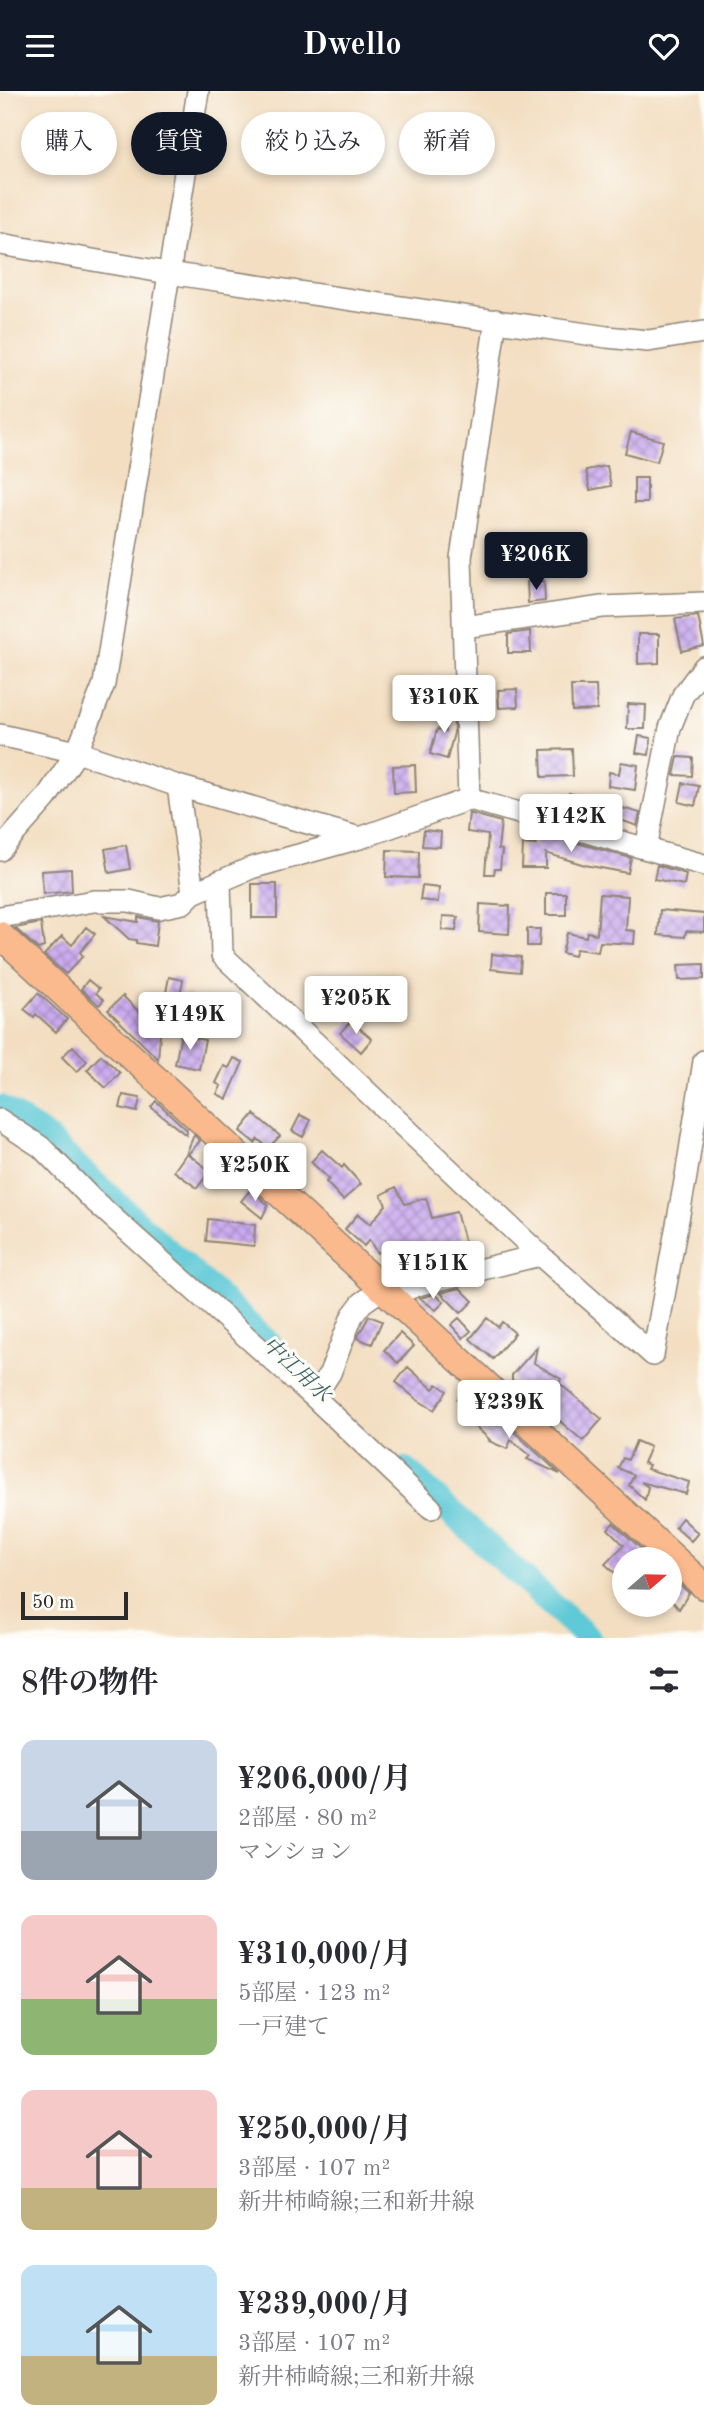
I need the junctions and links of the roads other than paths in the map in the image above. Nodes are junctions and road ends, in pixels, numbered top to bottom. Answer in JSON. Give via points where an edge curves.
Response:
{"nodes":[{"id":1,"x":198,"y":91,"type":"edge"},
{"id":2,"x":0,"y":244,"type":"edge"},
{"id":3,"x":168,"y":273,"type":"junction"},
{"id":4,"x":496,"y":320,"type":"junction"},
{"id":5,"x":704,"y":332,"type":"edge"},
{"id":6,"x":704,"y":603,"type":"edge"},
{"id":7,"x":464,"y":627,"type":"junction"},
{"id":8,"x":704,"y":667,"type":"edge"},
{"id":9,"x":0,"y":735,"type":"edge"},
{"id":10,"x":76,"y":752,"type":"junction"},
{"id":11,"x":178,"y":786,"type":"junction"},
{"id":12,"x":469,"y":799,"type":"junction"},
{"id":13,"x":360,"y":838,"type":"junction"},
{"id":14,"x":646,"y":848,"type":"junction"},
{"id":15,"x":0,"y":850,"type":"edge"},
{"id":16,"x":704,"y":865,"type":"edge"},
{"id":17,"x":219,"y":881,"type":"junction"},
{"id":18,"x":193,"y":893,"type":"junction"},
{"id":19,"x":0,"y":917,"type":"edge"},
{"id":20,"x":0,"y":935,"type":"edge"},
{"id":21,"x":704,"y":1061,"type":"edge"},
{"id":22,"x":0,"y":1120,"type":"edge"},
{"id":23,"x":540,"y":1255,"type":"junction"},
{"id":24,"x":385,"y":1292,"type":"junction"},
{"id":25,"x":314,"y":1397,"type":"junction"},
{"id":26,"x":431,"y":1508,"type":"dead end"},
{"id":27,"x":704,"y":1586,"type":"edge"}],
"edges":[{"from":1,"to":3,"type":"street"},
{"from":2,"to":3,"type":"street"},
{"from":3,"to":4,"type":"street"},
{"from":3,"to":10,"type":"street","via":[[104,684]]},
{"from":4,"to":5,"type":"street","via":[[648,341]]},
{"from":4,"to":7,"type":"street","via":[[461,558]]},
{"from":6,"to":7,"type":"street","via":[[602,607]]},
{"from":7,"to":12,"type":"street"},
{"from":8,"to":14,"type":"street","via":[[684,695],[670,728]]},
{"from":9,"to":10,"type":"street"},
{"from":10,"to":11,"type":"street"},
{"from":10,"to":15,"type":"street","via":[[46,798]]},
{"from":11,"to":13,"type":"street"},
{"from":11,"to":18,"type":"street"},
{"from":12,"to":13,"type":"street"},
{"from":12,"to":14,"type":"street"},
{"from":13,"to":17,"type":"street"},
{"from":14,"to":16,"type":"street"},
{"from":17,"to":18,"type":"street"},
{"from":17,"to":23,"type":"street","via":[[222,955]]},
{"from":18,"to":19,"type":"street","via":[[183,903],[159,908],[129,901],[94,901]]},
{"from":20,"to":24,"type":"main road"},
{"from":21,"to":23,"type":"street","via":[[653,1355]]},
{"from":22,"to":25,"type":"street","via":[[41,1147],[92,1199]]},
{"from":23,"to":24,"type":"street"},
{"from":24,"to":25,"type":"street","via":[[362,1303],[352,1316],[330,1373]]},
{"from":24,"to":27,"type":"main road"},
{"from":25,"to":26,"type":"street"}]}
